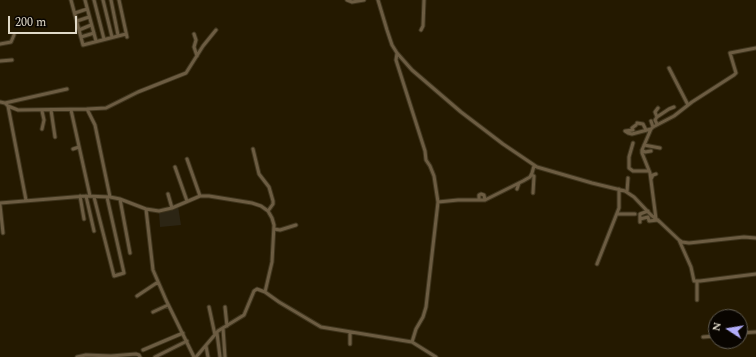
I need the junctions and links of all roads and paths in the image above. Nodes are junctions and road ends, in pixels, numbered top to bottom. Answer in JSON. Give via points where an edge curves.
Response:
{"nodes":[{"id":1,"x":71,"y":0,"type":"edge"},
{"id":2,"x":85,"y":0,"type":"edge"},
{"id":3,"x":94,"y":0,"type":"edge"},
{"id":4,"x":103,"y":0,"type":"edge"},
{"id":5,"x":111,"y":0,"type":"edge"},
{"id":6,"x":119,"y":0,"type":"edge"},
{"id":7,"x":347,"y":0,"type":"edge"},
{"id":8,"x":364,"y":0,"type":"edge"},
{"id":9,"x":378,"y":0,"type":"edge"},
{"id":10,"x":424,"y":0,"type":"edge"},
{"id":11,"x":87,"y":9,"type":"junction"},
{"id":12,"x":75,"y":13,"type":"junction"},
{"id":13,"x":89,"y":17,"type":"junction"},
{"id":14,"x":77,"y":21,"type":"junction"},
{"id":15,"x":91,"y":25,"type":"junction"},
{"id":16,"x":79,"y":30,"type":"junction"},
{"id":17,"x":216,"y":30,"type":"dead end"},
{"id":18,"x":421,"y":30,"type":"dead end"},
{"id":19,"x":94,"y":33,"type":"junction"},
{"id":20,"x":194,"y":34,"type":"dead end"},
{"id":21,"x":14,"y":35,"type":"dead end"},
{"id":22,"x":118,"y":35,"type":"junction"},
{"id":23,"x":81,"y":37,"type":"junction"},
{"id":24,"x":112,"y":37,"type":"junction"},
{"id":25,"x":104,"y":39,"type":"junction"},
{"id":26,"x":96,"y":41,"type":"junction"},
{"id":27,"x":0,"y":44,"type":"edge"},
{"id":28,"x":756,"y":48,"type":"edge"},
{"id":29,"x":397,"y":53,"type":"junction"},
{"id":30,"x":197,"y":56,"type":"junction"},
{"id":31,"x":12,"y":60,"type":"dead end"},
{"id":32,"x":0,"y":61,"type":"edge"},
{"id":33,"x":668,"y":68,"type":"dead end"},
{"id":34,"x":67,"y":89,"type":"dead end"},
{"id":35,"x":0,"y":102,"type":"edge"},
{"id":36,"x":7,"y":104,"type":"junction"},
{"id":37,"x":688,"y":105,"type":"junction"},
{"id":38,"x":658,"y":108,"type":"dead end"},
{"id":39,"x":674,"y":108,"type":"dead end"},
{"id":40,"x":87,"y":109,"type":"junction"},
{"id":41,"x":51,"y":110,"type":"junction"},
{"id":42,"x":71,"y":110,"type":"junction"},
{"id":43,"x":42,"y":111,"type":"junction"},
{"id":44,"x":657,"y":117,"type":"junction"},
{"id":45,"x":651,"y":121,"type":"dead end"},
{"id":46,"x":664,"y":121,"type":"junction"},
{"id":47,"x":657,"y":124,"type":"junction"},
{"id":48,"x":665,"y":125,"type":"dead end"},
{"id":49,"x":652,"y":128,"type":"junction"},
{"id":50,"x":42,"y":129,"type":"dead end"},
{"id":51,"x":646,"y":130,"type":"junction"},
{"id":52,"x":55,"y":137,"type":"dead end"},
{"id":53,"x":633,"y":143,"type":"dead end"},
{"id":54,"x":644,"y":146,"type":"junction"},
{"id":55,"x":79,"y":147,"type":"junction"},
{"id":56,"x":660,"y":148,"type":"dead end"},
{"id":57,"x":73,"y":149,"type":"dead end"},
{"id":58,"x":253,"y":149,"type":"dead end"},
{"id":59,"x":642,"y":150,"type":"junction"},
{"id":60,"x":651,"y":151,"type":"dead end"},
{"id":61,"x":187,"y":159,"type":"dead end"},
{"id":62,"x":534,"y":166,"type":"junction"},
{"id":63,"x":175,"y":167,"type":"dead end"},
{"id":64,"x":649,"y":170,"type":"junction"},
{"id":65,"x":656,"y":174,"type":"dead end"},
{"id":66,"x":532,"y":175,"type":"junction"},
{"id":67,"x":628,"y":178,"type":"dead end"},
{"id":68,"x":651,"y":179,"type":"junction"},
{"id":69,"x":519,"y":183,"type":"junction"},
{"id":70,"x":517,"y":189,"type":"dead end"},
{"id":71,"x":619,"y":189,"type":"junction"},
{"id":72,"x":627,"y":192,"type":"junction"},
{"id":73,"x":533,"y":193,"type":"dead end"},
{"id":74,"x":168,"y":194,"type":"dead end"},
{"id":75,"x":80,"y":196,"type":"junction"},
{"id":76,"x":86,"y":196,"type":"junction"},
{"id":77,"x":92,"y":196,"type":"junction"},
{"id":78,"x":200,"y":196,"type":"junction"},
{"id":79,"x":109,"y":197,"type":"junction"},
{"id":80,"x":120,"y":199,"type":"junction"},
{"id":81,"x":26,"y":200,"type":"junction"},
{"id":82,"x":479,"y":200,"type":"junction"},
{"id":83,"x":485,"y":200,"type":"junction"},
{"id":84,"x":187,"y":201,"type":"junction"},
{"id":85,"x":438,"y":202,"type":"junction"},
{"id":86,"x":0,"y":204,"type":"edge"},
{"id":87,"x":172,"y":208,"type":"junction"},
{"id":88,"x":146,"y":209,"type":"junction"},
{"id":89,"x":268,"y":211,"type":"junction"},
{"id":90,"x":648,"y":212,"type":"junction"},
{"id":91,"x":617,"y":214,"type":"junction"},
{"id":92,"x":634,"y":215,"type":"dead end"},
{"id":93,"x":84,"y":219,"type":"dead end"},
{"id":94,"x":657,"y":219,"type":"junction"},
{"id":95,"x":296,"y":225,"type":"dead end"},
{"id":96,"x":274,"y":229,"type":"junction"},
{"id":97,"x":94,"y":230,"type":"dead end"},
{"id":98,"x":3,"y":233,"type":"dead end"},
{"id":99,"x":756,"y":238,"type":"edge"},
{"id":100,"x":679,"y":240,"type":"junction"},
{"id":101,"x":130,"y":254,"type":"dead end"},
{"id":102,"x":597,"y":264,"type":"dead end"},
{"id":103,"x":756,"y":274,"type":"edge"},
{"id":104,"x":696,"y":281,"type":"junction"},
{"id":105,"x":158,"y":282,"type":"junction"},
{"id":106,"x":264,"y":292,"type":"junction"},
{"id":107,"x":137,"y":296,"type":"dead end"},
{"id":108,"x":697,"y":300,"type":"dead end"},
{"id":109,"x":168,"y":305,"type":"junction"},
{"id":110,"x":209,"y":307,"type":"dead end"},
{"id":111,"x":224,"y":307,"type":"dead end"},
{"id":112,"x":153,"y":312,"type":"dead end"},
{"id":113,"x":227,"y":326,"type":"junction"},
{"id":114,"x":223,"y":328,"type":"junction"},
{"id":115,"x":183,"y":333,"type":"junction"},
{"id":116,"x":350,"y":333,"type":"junction"},
{"id":117,"x":216,"y":334,"type":"junction"},
{"id":118,"x":703,"y":337,"type":"dead end"},
{"id":119,"x":708,"y":337,"type":"edge"},
{"id":120,"x":187,"y":341,"type":"junction"},
{"id":121,"x":412,"y":342,"type":"junction"},
{"id":122,"x":350,"y":344,"type":"dead end"},
{"id":123,"x":206,"y":346,"type":"junction"},
{"id":124,"x":143,"y":350,"type":"dead end"},
{"id":125,"x":77,"y":357,"type":"edge"},
{"id":126,"x":140,"y":357,"type":"edge"},
{"id":127,"x":155,"y":357,"type":"edge"},
{"id":128,"x":196,"y":357,"type":"edge"},
{"id":129,"x":208,"y":357,"type":"edge"},
{"id":130,"x":220,"y":357,"type":"edge"},
{"id":131,"x":225,"y":357,"type":"edge"},
{"id":132,"x":436,"y":357,"type":"edge"}],
"edges":[{"from":1,"to":12,"type":"street"},
{"from":2,"to":11,"type":"street"},
{"from":3,"to":25,"type":"street"},
{"from":4,"to":24,"type":"street"},
{"from":5,"to":22,"type":"street"},
{"from":6,"to":22,"type":"street","via":[[126,35]]},
{"from":7,"to":8,"type":"street"},
{"from":9,"to":29,"type":"street","via":[[386,30]]},
{"from":10,"to":18,"type":"street"},
{"from":11,"to":12,"type":"street"},
{"from":11,"to":13,"type":"street"},
{"from":12,"to":14,"type":"street"},
{"from":13,"to":14,"type":"street"},
{"from":13,"to":15,"type":"street"},
{"from":14,"to":16,"type":"street"},
{"from":15,"to":16,"type":"street"},
{"from":15,"to":19,"type":"street"},
{"from":16,"to":23,"type":"street"},
{"from":17,"to":30,"type":"street"},
{"from":19,"to":23,"type":"street"},
{"from":19,"to":26,"type":"street"},
{"from":20,"to":30,"type":"street"},
{"from":21,"to":27,"type":"street","via":[[11,42]]},
{"from":22,"to":24,"type":"street"},
{"from":23,"to":26,"type":"street","via":[[83,45]]},
{"from":24,"to":25,"type":"street"},
{"from":25,"to":26,"type":"street"},
{"from":28,"to":37,"type":"street","via":[[730,53],[735,74]]},
{"from":29,"to":62,"type":"street","via":[[412,70],[456,107]]},
{"from":29,"to":85,"type":"street","via":[[396,60],[426,160],[434,176]]},
{"from":30,"to":40,"type":"street","via":[[184,74],[106,108]]},
{"from":31,"to":32,"type":"street"},
{"from":33,"to":37,"type":"street"},
{"from":34,"to":36,"type":"street"},
{"from":35,"to":36,"type":"street"},
{"from":36,"to":43,"type":"street","via":[[16,110]]},
{"from":36,"to":81,"type":"street"},
{"from":37,"to":46,"type":"street"},
{"from":38,"to":44,"type":"street","via":[[655,112]]},
{"from":39,"to":44,"type":"street","via":[[669,108]]},
{"from":40,"to":42,"type":"street"},
{"from":40,"to":79,"type":"street","via":[[95,125]]},
{"from":41,"to":42,"type":"street"},
{"from":41,"to":43,"type":"street"},
{"from":41,"to":52,"type":"street"},
{"from":42,"to":55,"type":"street"},
{"from":43,"to":50,"type":"street"},
{"from":44,"to":47,"type":"street"},
{"from":45,"to":49,"type":"street"},
{"from":46,"to":47,"type":"street"},
{"from":46,"to":48,"type":"street"},
{"from":47,"to":49,"type":"street"},
{"from":49,"to":51,"type":"street"},
{"from":49,"to":54,"type":"street"},
{"from":51,"to":51,"type":"street","via":[[633,130],[636,124],[643,124]]},
{"from":53,"to":64,"type":"street","via":[[629,168],[633,171]]},
{"from":54,"to":56,"type":"street"},
{"from":54,"to":59,"type":"street"},
{"from":55,"to":57,"type":"street"},
{"from":55,"to":77,"type":"street"},
{"from":58,"to":89,"type":"street","via":[[259,174],[269,187],[273,201]]},
{"from":59,"to":60,"type":"street"},
{"from":59,"to":64,"type":"street"},
{"from":61,"to":78,"type":"street"},
{"from":62,"to":66,"type":"street"},
{"from":62,"to":71,"type":"street"},
{"from":63,"to":84,"type":"street"},
{"from":64,"to":68,"type":"street"},
{"from":65,"to":68,"type":"street"},
{"from":66,"to":69,"type":"street"},
{"from":66,"to":73,"type":"street"},
{"from":67,"to":72,"type":"street"},
{"from":68,"to":94,"type":"street"},
{"from":69,"to":70,"type":"street"},
{"from":69,"to":83,"type":"street"},
{"from":71,"to":72,"type":"street"},
{"from":71,"to":91,"type":"street"},
{"from":72,"to":90,"type":"street"},
{"from":74,"to":87,"type":"street"},
{"from":75,"to":76,"type":"street"},
{"from":75,"to":81,"type":"street"},
{"from":75,"to":93,"type":"street"},
{"from":76,"to":77,"type":"street"},
{"from":76,"to":97,"type":"street"},
{"from":77,"to":79,"type":"street"},
{"from":77,"to":79,"type":"street","via":[[114,276],[124,273]]},
{"from":78,"to":84,"type":"street"},
{"from":78,"to":89,"type":"street","via":[[219,196],[252,202]]},
{"from":79,"to":80,"type":"street"},
{"from":80,"to":88,"type":"street"},
{"from":80,"to":101,"type":"street"},
{"from":81,"to":86,"type":"street"},
{"from":82,"to":83,"type":"street"},
{"from":82,"to":83,"type":"street","via":[[481,194]]},
{"from":82,"to":85,"type":"street"},
{"from":84,"to":87,"type":"street"},
{"from":85,"to":121,"type":"street","via":[[426,307]]},
{"from":86,"to":98,"type":"street"},
{"from":87,"to":88,"type":"street","via":[[159,211]]},
{"from":88,"to":105,"type":"street","via":[[153,269]]},
{"from":89,"to":96,"type":"street","via":[[274,222]]},
{"from":90,"to":94,"type":"street"},
{"from":90,"to":94,"type":"street","via":[[640,213],[640,220],[648,217],[649,221]]},
{"from":91,"to":92,"type":"street"},
{"from":91,"to":102,"type":"street"},
{"from":94,"to":100,"type":"street"},
{"from":95,"to":96,"type":"street"},
{"from":96,"to":106,"type":"street","via":[[272,262]]},
{"from":99,"to":100,"type":"street","via":[[738,237],[689,242]]},
{"from":100,"to":104,"type":"street","via":[[693,280]]},
{"from":103,"to":104,"type":"street"},
{"from":104,"to":108,"type":"street"},
{"from":105,"to":107,"type":"street"},
{"from":105,"to":109,"type":"street"},
{"from":106,"to":113,"type":"street","via":[[257,289],[254,291],[245,314]]},
{"from":106,"to":116,"type":"street","via":[[318,326]]},
{"from":109,"to":112,"type":"street"},
{"from":109,"to":115,"type":"street"},
{"from":110,"to":117,"type":"street"},
{"from":111,"to":113,"type":"street"},
{"from":113,"to":114,"type":"street"},
{"from":114,"to":117,"type":"street"},
{"from":114,"to":131,"type":"street"},
{"from":115,"to":120,"type":"street"},
{"from":115,"to":124,"type":"street"},
{"from":116,"to":121,"type":"street"},
{"from":116,"to":122,"type":"street"},
{"from":117,"to":123,"type":"street"},
{"from":117,"to":130,"type":"street"},
{"from":118,"to":119,"type":"street"},
{"from":120,"to":127,"type":"street"},
{"from":120,"to":128,"type":"street"},
{"from":121,"to":132,"type":"street"},
{"from":123,"to":128,"type":"street"},
{"from":123,"to":129,"type":"street"},
{"from":125,"to":126,"type":"street","via":[[136,354]]}]}
